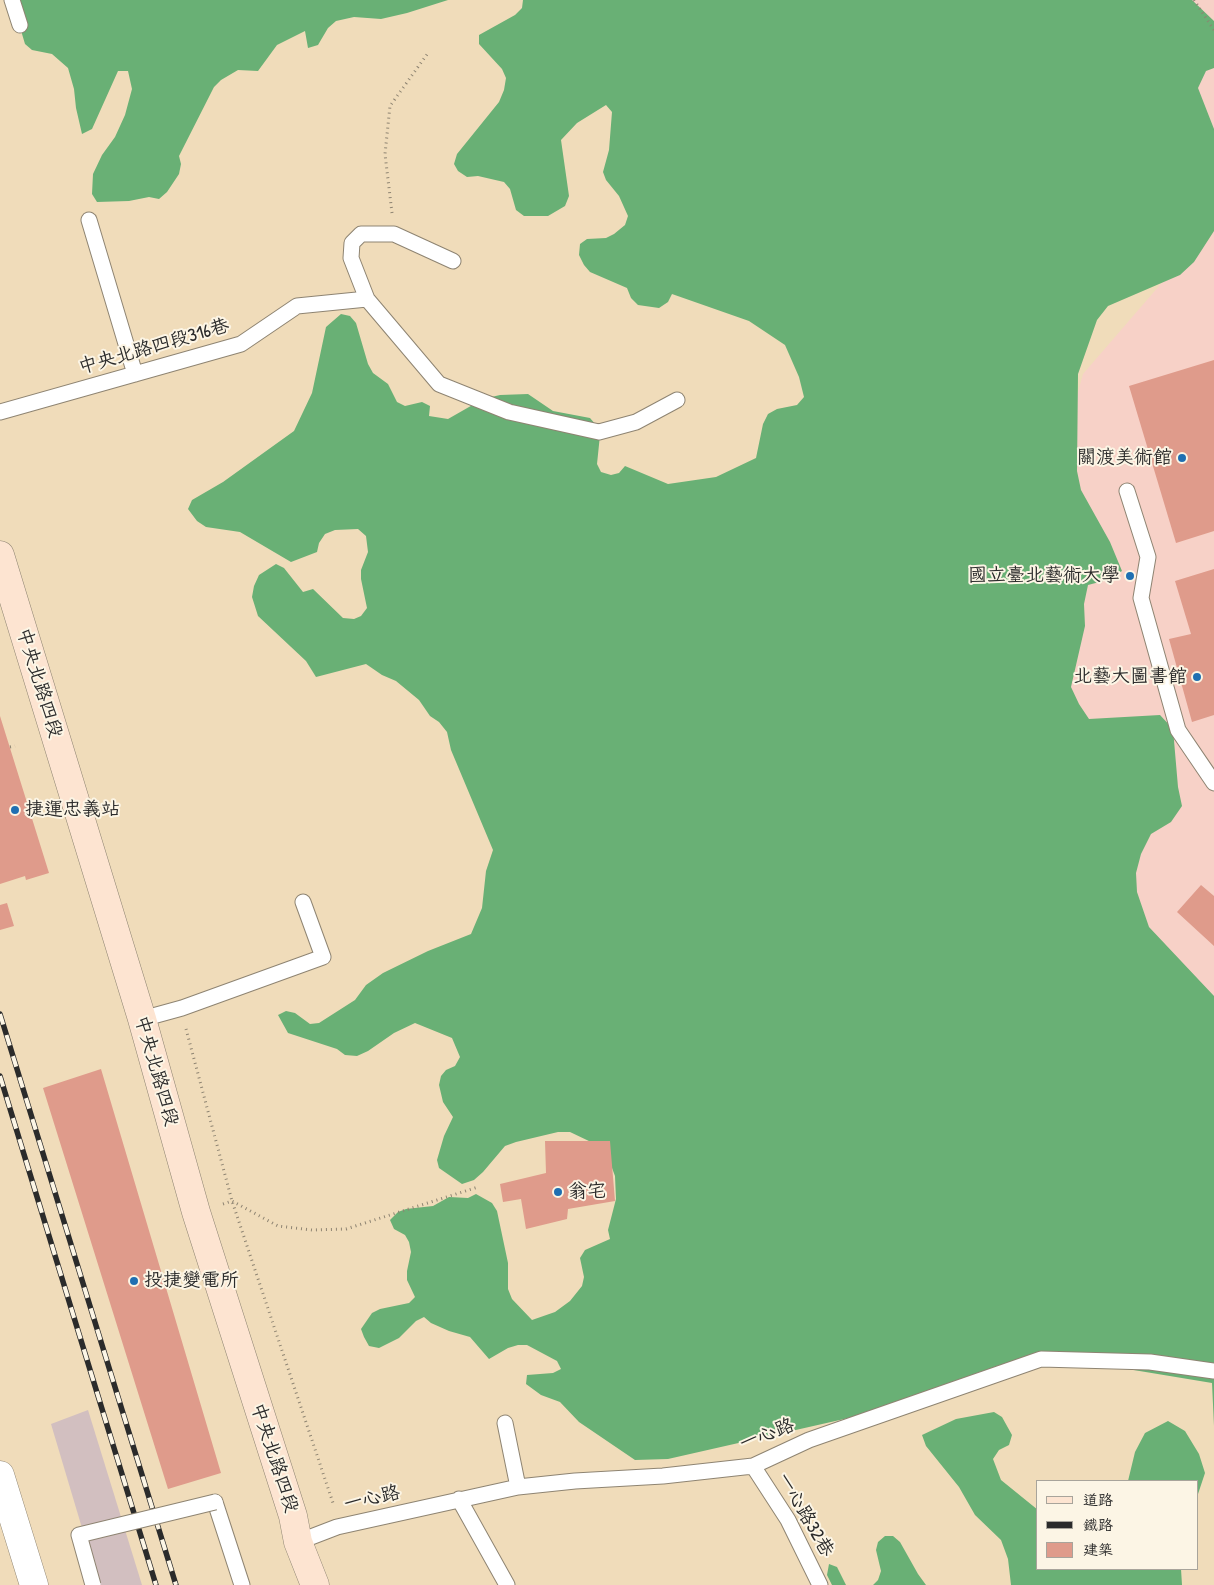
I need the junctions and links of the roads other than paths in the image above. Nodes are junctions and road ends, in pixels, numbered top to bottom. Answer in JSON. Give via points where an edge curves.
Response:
{"nodes":[{"id":1,"x":12,"y":0,"type":"edge"},
{"id":2,"x":20,"y":25,"type":"dead end"},
{"id":3,"x":89,"y":220,"type":"dead end"},
{"id":4,"x":453,"y":261,"type":"dead end"},
{"id":5,"x":367,"y":299,"type":"junction"},
{"id":6,"x":135,"y":374,"type":"junction"},
{"id":7,"x":677,"y":400,"type":"dead end"},
{"id":8,"x":0,"y":412,"type":"edge"},
{"id":9,"x":1128,"y":491,"type":"dead end"},
{"id":10,"x":0,"y":555,"type":"edge"},
{"id":11,"x":1214,"y":783,"type":"edge"},
{"id":12,"x":303,"y":902,"type":"dead end"},
{"id":13,"x":142,"y":1019,"type":"junction"},
{"id":14,"x":1214,"y":1371,"type":"edge"},
{"id":15,"x":505,"y":1423,"type":"dead end"},
{"id":16,"x":752,"y":1466,"type":"junction"},
{"id":17,"x":0,"y":1475,"type":"edge"},
{"id":18,"x":518,"y":1486,"type":"junction"},
{"id":19,"x":459,"y":1499,"type":"junction"},
{"id":20,"x":298,"y":1542,"type":"junction"},
{"id":21,"x":34,"y":1585,"type":"edge"},
{"id":22,"x":93,"y":1585,"type":"edge"},
{"id":23,"x":242,"y":1585,"type":"edge"},
{"id":24,"x":315,"y":1585,"type":"edge"},
{"id":25,"x":507,"y":1585,"type":"edge"},
{"id":26,"x":820,"y":1585,"type":"edge"}],
"edges":[{"from":1,"to":2,"type":"lane"},
{"from":3,"to":6,"type":"lane"},
{"from":4,"to":5,"type":"lane","via":[[394,234],[361,234],[352,243],[351,258]]},
{"from":5,"to":6,"type":"lane","name":"中央北路四段316巷","via":[[296,306],[241,344]]},
{"from":5,"to":7,"type":"lane","via":[[440,384],[509,412],[599,432],[636,422]]},
{"from":6,"to":8,"type":"lane","name":"中央北路四段316巷"},
{"from":9,"to":11,"type":"lane","via":[[1148,557],[1141,598],[1178,730]]},
{"from":10,"to":13,"type":"street","name":"中央北路四段"},
{"from":12,"to":13,"type":"lane","via":[[323,958]]},
{"from":13,"to":20,"type":"street","name":"中央北路四段","via":[[196,1212],[293,1516]]},
{"from":14,"to":16,"type":"lane","name":"一心路","via":[[1150,1362],[1041,1359],[809,1440]]},
{"from":15,"to":18,"type":"lane"},
{"from":16,"to":18,"type":"lane","name":"一心路"},
{"from":16,"to":26,"type":"lane","name":"一心路32巷","via":[[788,1520]]},
{"from":17,"to":21,"type":"street"},
{"from":18,"to":19,"type":"lane","name":"一心路"},
{"from":19,"to":20,"type":"lane","name":"一心路","via":[[337,1527]]},
{"from":19,"to":25,"type":"lane"},
{"from":20,"to":24,"type":"street","name":"中央北路四段"},
{"from":22,"to":23,"type":"lane","bridge":true,"via":[[78,1535],[215,1502]]}]}
